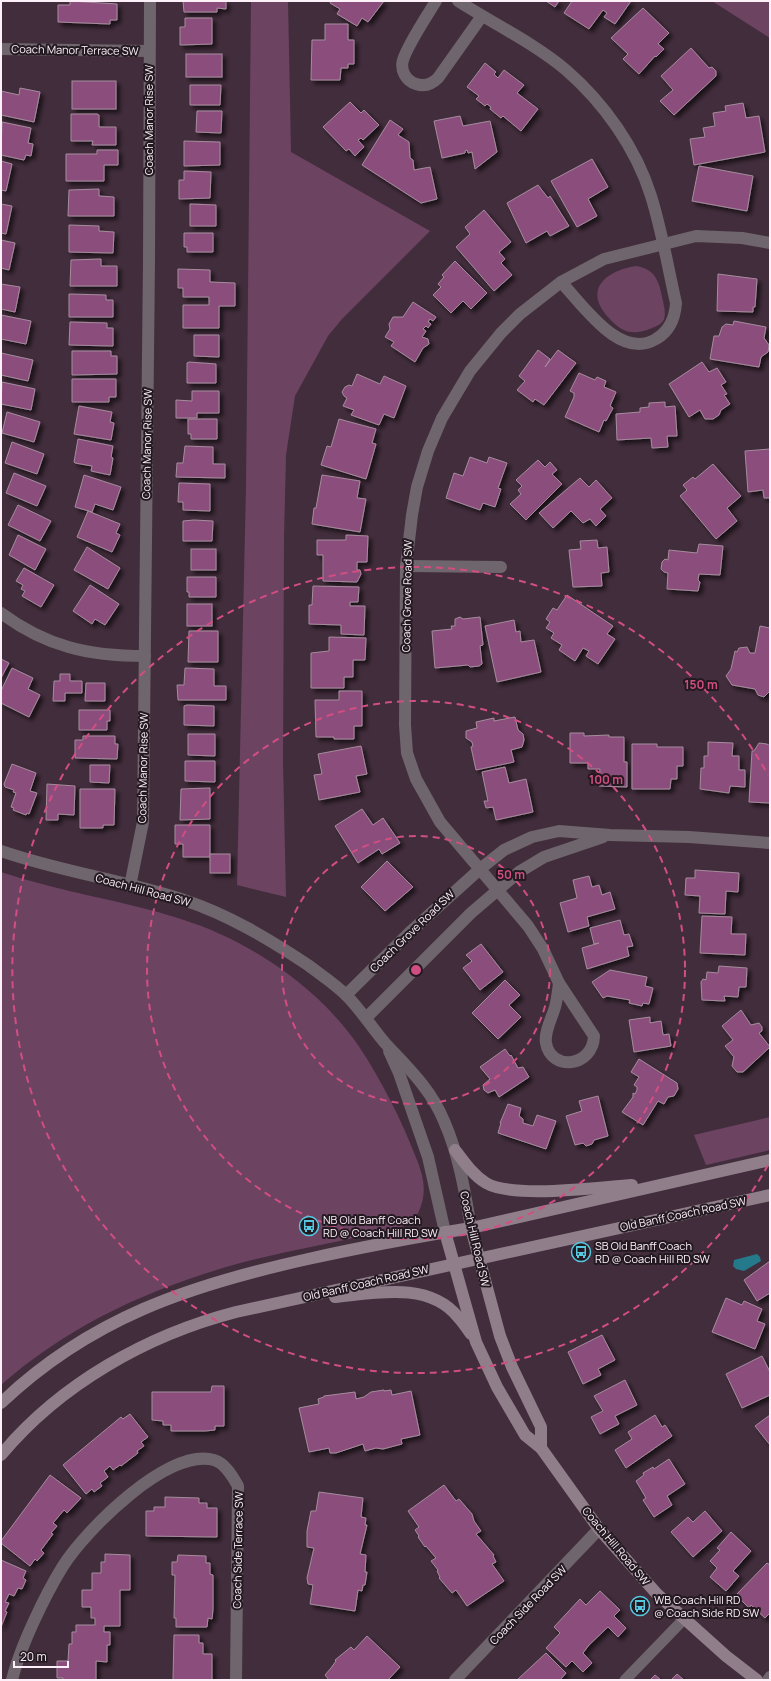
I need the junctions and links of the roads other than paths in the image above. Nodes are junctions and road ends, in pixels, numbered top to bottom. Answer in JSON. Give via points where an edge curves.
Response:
{"nodes":[{"id":1,"x":150,"y":1,"type":"edge"},
{"id":2,"x":436,"y":1,"type":"edge"},
{"id":3,"x":458,"y":1,"type":"edge"},
{"id":4,"x":482,"y":16,"type":"junction"},
{"id":5,"x":1,"y":49,"type":"edge"},
{"id":6,"x":149,"y":51,"type":"junction"},
{"id":7,"x":770,"y":243,"type":"edge"},
{"id":8,"x":663,"y":244,"type":"junction"},
{"id":9,"x":561,"y":282,"type":"junction"},
{"id":10,"x":406,"y":566,"type":"junction"},
{"id":11,"x":501,"y":567,"type":"dead end"},
{"id":12,"x":1,"y":612,"type":"edge"},
{"id":13,"x":145,"y":656,"type":"junction"},
{"id":14,"x":610,"y":835,"type":"junction"},
{"id":15,"x":770,"y":842,"type":"edge"},
{"id":16,"x":1,"y":851,"type":"edge"},
{"id":17,"x":480,"y":869,"type":"junction"},
{"id":18,"x":130,"y":886,"type":"junction"},
{"id":19,"x":498,"y":889,"type":"junction"},
{"id":20,"x":559,"y":983,"type":"junction"},
{"id":21,"x":346,"y":995,"type":"junction"},
{"id":22,"x":366,"y":1018,"type":"junction"},
{"id":23,"x":385,"y":1043,"type":"junction"},
{"id":24,"x":455,"y":1150,"type":"junction"},
{"id":25,"x":770,"y":1160,"type":"edge"},
{"id":26,"x":669,"y":1182,"type":"junction"},
{"id":27,"x":770,"y":1195,"type":"edge"},
{"id":28,"x":471,"y":1228,"type":"junction"},
{"id":29,"x":445,"y":1232,"type":"junction"},
{"id":30,"x":479,"y":1258,"type":"junction"},
{"id":31,"x":455,"y":1264,"type":"junction"},
{"id":32,"x":290,"y":1300,"type":"junction"},
{"id":33,"x":476,"y":1342,"type":"junction"},
{"id":34,"x":1,"y":1403,"type":"edge"},
{"id":35,"x":541,"y":1448,"type":"junction"},
{"id":36,"x":1,"y":1455,"type":"edge"},
{"id":37,"x":599,"y":1529,"type":"junction"},
{"id":38,"x":684,"y":1619,"type":"junction"},
{"id":39,"x":770,"y":1677,"type":"edge"},
{"id":40,"x":12,"y":1680,"type":"edge"},
{"id":41,"x":236,"y":1680,"type":"edge"},
{"id":42,"x":455,"y":1680,"type":"edge"},
{"id":43,"x":625,"y":1680,"type":"edge"},
{"id":44,"x":757,"y":1680,"type":"edge"},
{"id":45,"x":768,"y":1680,"type":"edge"}],
"edges":[{"from":1,"to":6,"type":"street","name":"Coach Manor Rise SW"},
{"from":2,"to":4,"type":"street","via":[[403,60],[402,67],[408,79],[418,85],[429,84],[438,78]]},
{"from":3,"to":4,"type":"street"},
{"from":4,"to":8,"type":"street","via":[[565,69],[591,94],[614,123],[635,158],[651,196]]},
{"from":5,"to":6,"type":"street","name":"Coach Manor Terrace SW"},
{"from":6,"to":13,"type":"street","name":"Coach Manor Rise SW"},
{"from":7,"to":8,"type":"street","name":"Coach Grove Road SW","via":[[742,238],[696,236]]},
{"from":8,"to":9,"type":"street","name":"Coach Grove Road SW","via":[[604,259]]},
{"from":8,"to":9,"type":"street","via":[[676,303],[675,312],[668,329],[646,343],[628,344],[613,336]]},
{"from":9,"to":10,"type":"street","name":"Coach Grove Road SW","via":[[520,314],[501,333],[470,371],[442,418],[417,487]]},
{"from":10,"to":11,"type":"street"},
{"from":10,"to":17,"type":"street","name":"Coach Grove Road SW","via":[[407,753],[416,779],[440,822]]},
{"from":12,"to":13,"type":"street","via":[[35,634],[73,649],[110,656]]},
{"from":13,"to":18,"type":"street","name":"Coach Manor Rise SW","via":[[143,822]]},
{"from":14,"to":15,"type":"street","name":"Coach Grove Road SW"},
{"from":14,"to":17,"type":"street","name":"Coach Grove Road SW","via":[[559,831],[532,837],[504,850]]},
{"from":14,"to":19,"type":"street","name":"Coach Grove Road SW","via":[[544,857]]},
{"from":16,"to":18,"type":"street","name":"Coach Hill Road SW"},
{"from":17,"to":19,"type":"street","name":"Coach Grove Road SW"},
{"from":17,"to":21,"type":"street","name":"Coach Grove Road SW","via":[[409,933]]},
{"from":18,"to":21,"type":"street","name":"Coach Hill Road SW","via":[[184,900],[235,921],[288,952]]},
{"from":19,"to":20,"type":"street","via":[[543,949]]},
{"from":19,"to":22,"type":"street","name":"Coach Grove Road SW","via":[[471,912]]},
{"from":20,"to":20,"type":"street","via":[[556,1006],[546,1042],[547,1048],[555,1058],[574,1062],[587,1056],[594,1043],[594,1036]]},
{"from":21,"to":22,"type":"street","name":"Coach Hill Road SW"},
{"from":22,"to":23,"type":"street","name":"Coach Hill Road SW"},
{"from":23,"to":24,"type":"street","name":"Coach Hill Road SW","via":[[410,1068],[433,1100],[444,1120]]},
{"from":23,"to":29,"type":"street","name":"Coach Hill Road SW","via":[[399,1073],[428,1157]]},
{"from":24,"to":26,"type":"main road","via":[[470,1171],[487,1184],[504,1189],[526,1192]]},
{"from":24,"to":28,"type":"street","name":"Coach Hill Road SW"},
{"from":25,"to":26,"type":"main road"},
{"from":26,"to":28,"type":"main road"},
{"from":27,"to":30,"type":"main road","name":"Old Banff Coach Road SW"},
{"from":28,"to":29,"type":"main road"},
{"from":28,"to":30,"type":"main road","name":"Coach Hill Road SW"},
{"from":29,"to":31,"type":"main road","name":"Coach Hill Road SW"},
{"from":29,"to":34,"type":"main road","via":[[336,1252],[268,1268],[170,1297],[133,1312],[59,1355]]},
{"from":30,"to":31,"type":"main road","name":"Old Banff Coach Road SW"},
{"from":30,"to":35,"type":"main road","name":"Coach Hill Road SW","via":[[500,1336],[541,1427]]},
{"from":31,"to":32,"type":"main road","name":"Old Banff Coach Road SW"},
{"from":31,"to":33,"type":"main road","name":"Coach Hill Road SW"},
{"from":32,"to":33,"type":"main road","via":[[415,1292],[441,1303],[458,1316]]},
{"from":32,"to":36,"type":"main road","name":"Old Banff Coach Road SW","via":[[186,1327],[142,1347],[61,1397],[17,1435]]},
{"from":33,"to":35,"type":"main road","name":"Coach Hill Road SW","via":[[486,1367],[517,1424],[525,1435]]},
{"from":35,"to":37,"type":"main road","name":"Coach Hill Road SW"},
{"from":37,"to":38,"type":"main road","name":"Coach Hill Road SW","via":[[657,1594]]},
{"from":37,"to":42,"type":"street","name":"Coach Side Road SW"},
{"from":38,"to":43,"type":"lane"},
{"from":38,"to":44,"type":"main road","name":"Coach Hill Road SW"},
{"from":39,"to":45,"type":"street"},
{"from":40,"to":41,"type":"street","name":"Coach Side Terrace SW","via":[[26,1640],[54,1581],[83,1539],[108,1514],[152,1478],[180,1463],[214,1460],[230,1472],[238,1486]]}]}
